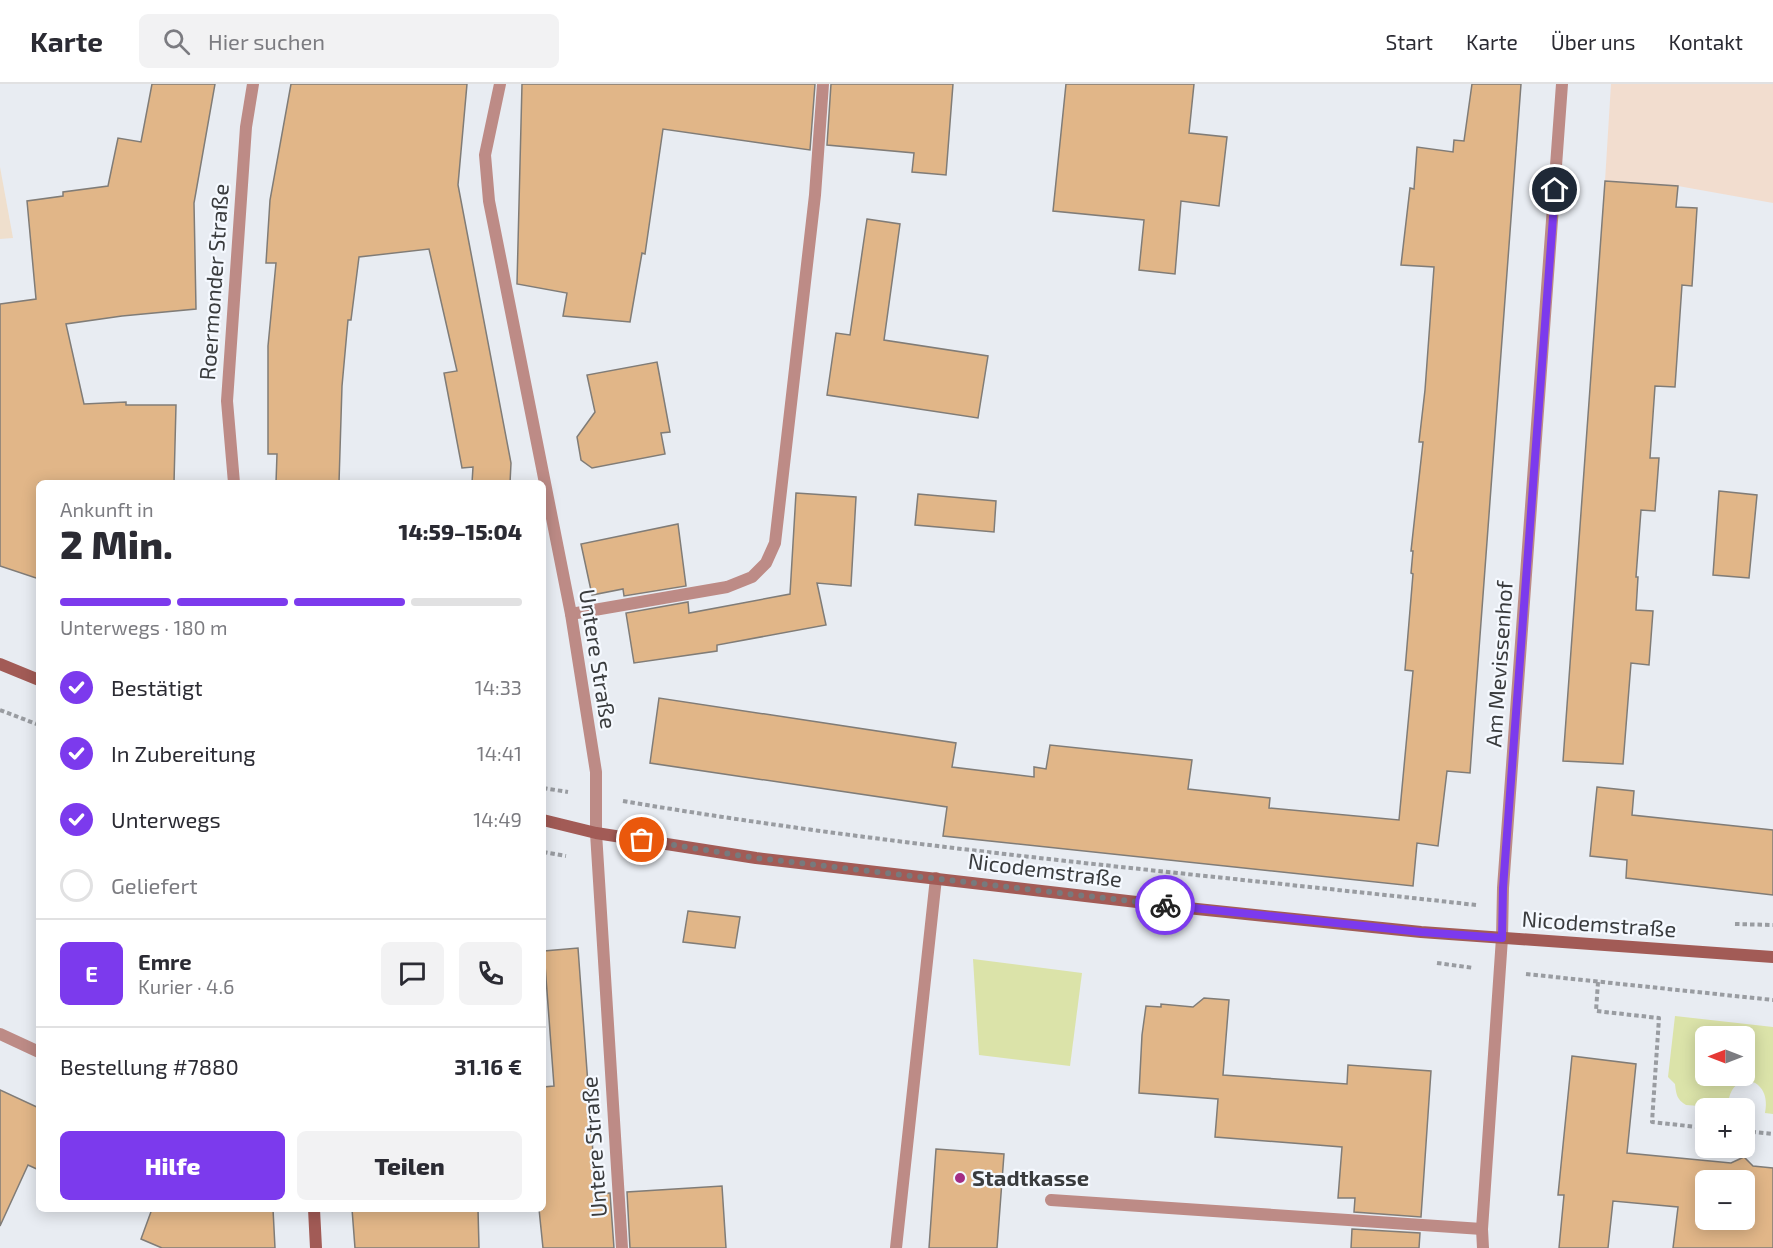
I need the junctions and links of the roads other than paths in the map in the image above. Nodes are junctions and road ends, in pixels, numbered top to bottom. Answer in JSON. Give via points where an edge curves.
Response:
{"nodes":[{"id":1,"x":253,"y":84,"type":"edge"},
{"id":2,"x":500,"y":84,"type":"edge"},
{"id":3,"x":823,"y":84,"type":"edge"},
{"id":4,"x":1562,"y":84,"type":"edge"},
{"id":5,"x":234,"y":480,"type":"edge"},
{"id":6,"x":544,"y":480,"type":"edge"},
{"id":7,"x":546,"y":488,"type":"edge"},
{"id":8,"x":571,"y":614,"type":"junction"},
{"id":9,"x":0,"y":664,"type":"edge"},
{"id":10,"x":36,"y":679,"type":"edge"},
{"id":11,"x":546,"y":821,"type":"edge"},
{"id":12,"x":596,"y":833,"type":"junction"},
{"id":13,"x":936,"y":878,"type":"junction"},
{"id":14,"x":1502,"y":938,"type":"junction"},
{"id":15,"x":1773,"y":958,"type":"edge"},
{"id":16,"x":0,"y":1034,"type":"edge"},
{"id":17,"x":36,"y":1051,"type":"edge"},
{"id":18,"x":1051,"y":1200,"type":"dead end"},
{"id":19,"x":314,"y":1212,"type":"edge"},
{"id":20,"x":1482,"y":1229,"type":"junction"},
{"id":21,"x":315,"y":1248,"type":"edge"},
{"id":22,"x":622,"y":1248,"type":"edge"},
{"id":23,"x":896,"y":1248,"type":"edge"},
{"id":24,"x":1483,"y":1248,"type":"edge"}],
"edges":[{"from":1,"to":5,"type":"street","name":"Roermonder Straße","via":[[246,127],[227,401]]},
{"from":2,"to":6,"type":"street","name":"Untere Straße","via":[[485,155],[489,201]]},
{"from":3,"to":8,"type":"street","via":[[775,543],[766,563],[752,577],[727,587]]},
{"from":4,"to":14,"type":"street","name":"Am Mevissenhof"},
{"from":7,"to":8,"type":"street","name":"Untere Straße"},
{"from":8,"to":12,"type":"street","name":"Untere Straße","via":[[596,772]]},
{"from":9,"to":10,"type":"main road"},
{"from":11,"to":12,"type":"main road","name":"Nicodemstraße"},
{"from":12,"to":13,"type":"main road","name":"Nicodemstraße","via":[[756,858]]},
{"from":12,"to":22,"type":"street","name":"Untere Straße"},
{"from":13,"to":14,"type":"main road","name":"Nicodemstraße","via":[[1197,909]]},
{"from":13,"to":23,"type":"street"},
{"from":14,"to":15,"type":"main road","name":"Nicodemstraße"},
{"from":14,"to":20,"type":"street","name":"Am Mevissenhof"},
{"from":16,"to":17,"type":"street"},
{"from":18,"to":20,"type":"street"},
{"from":19,"to":21,"type":"main road"},
{"from":20,"to":24,"type":"street","name":"Am Mevissenhof"}]}
